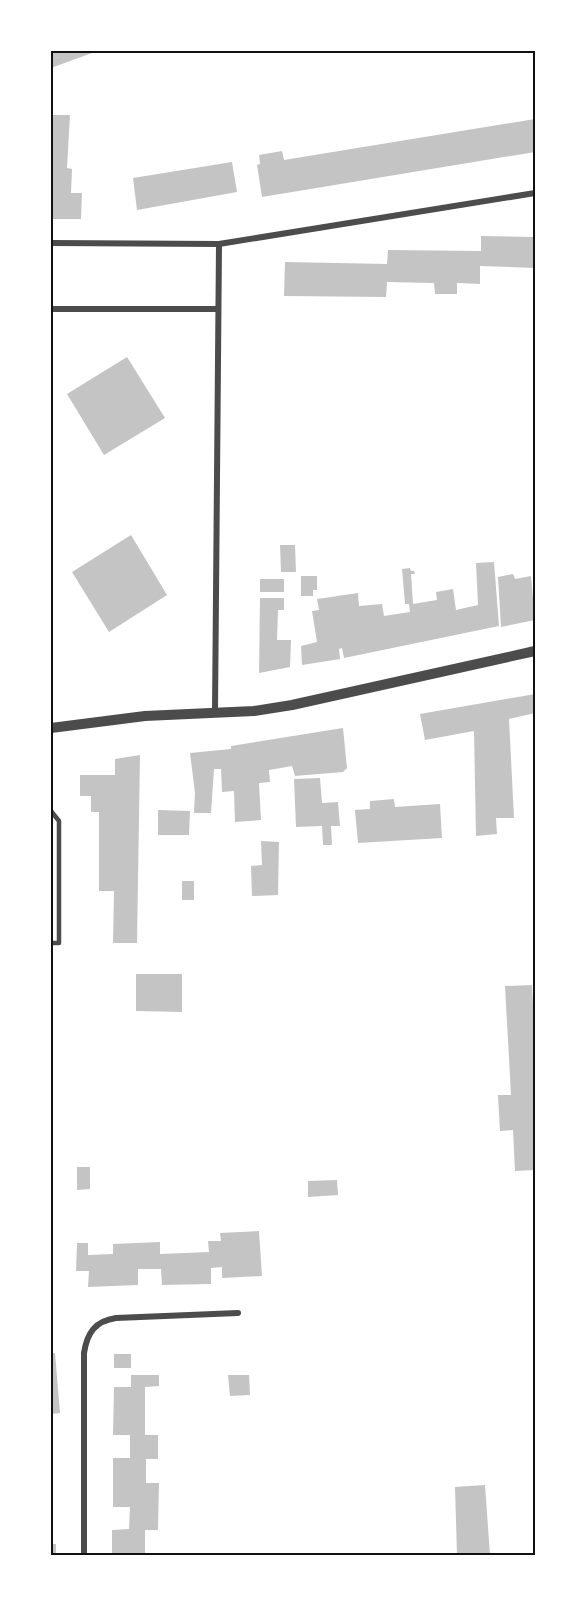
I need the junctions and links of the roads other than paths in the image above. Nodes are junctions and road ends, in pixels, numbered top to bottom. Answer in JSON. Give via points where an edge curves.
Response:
{"nodes":[{"id":1,"x":535,"y":193,"type":"edge"},
{"id":2,"x":51,"y":243,"type":"edge"},
{"id":3,"x":219,"y":244,"type":"junction"},
{"id":4,"x":51,"y":309,"type":"edge"},
{"id":5,"x":218,"y":309,"type":"junction"},
{"id":6,"x":535,"y":651,"type":"edge"},
{"id":7,"x":215,"y":712,"type":"junction"},
{"id":8,"x":51,"y":728,"type":"edge"},
{"id":9,"x":51,"y":811,"type":"edge"},
{"id":10,"x":51,"y":943,"type":"edge"},
{"id":11,"x":238,"y":1313,"type":"dead end"},
{"id":12,"x":84,"y":1555,"type":"edge"}],
"edges":[{"from":1,"to":3,"type":"street"},
{"from":2,"to":3,"type":"street"},
{"from":3,"to":5,"type":"street"},
{"from":4,"to":5,"type":"street"},
{"from":5,"to":7,"type":"street"},
{"from":6,"to":7,"type":"street","via":[[319,701],[254,711]]},
{"from":7,"to":8,"type":"street"},
{"from":9,"to":10,"type":"lane","via":[[59,821],[59,943]]},
{"from":11,"to":12,"type":"street","via":[[116,1318],[98,1323],[90,1331],[84,1353]]}]}
